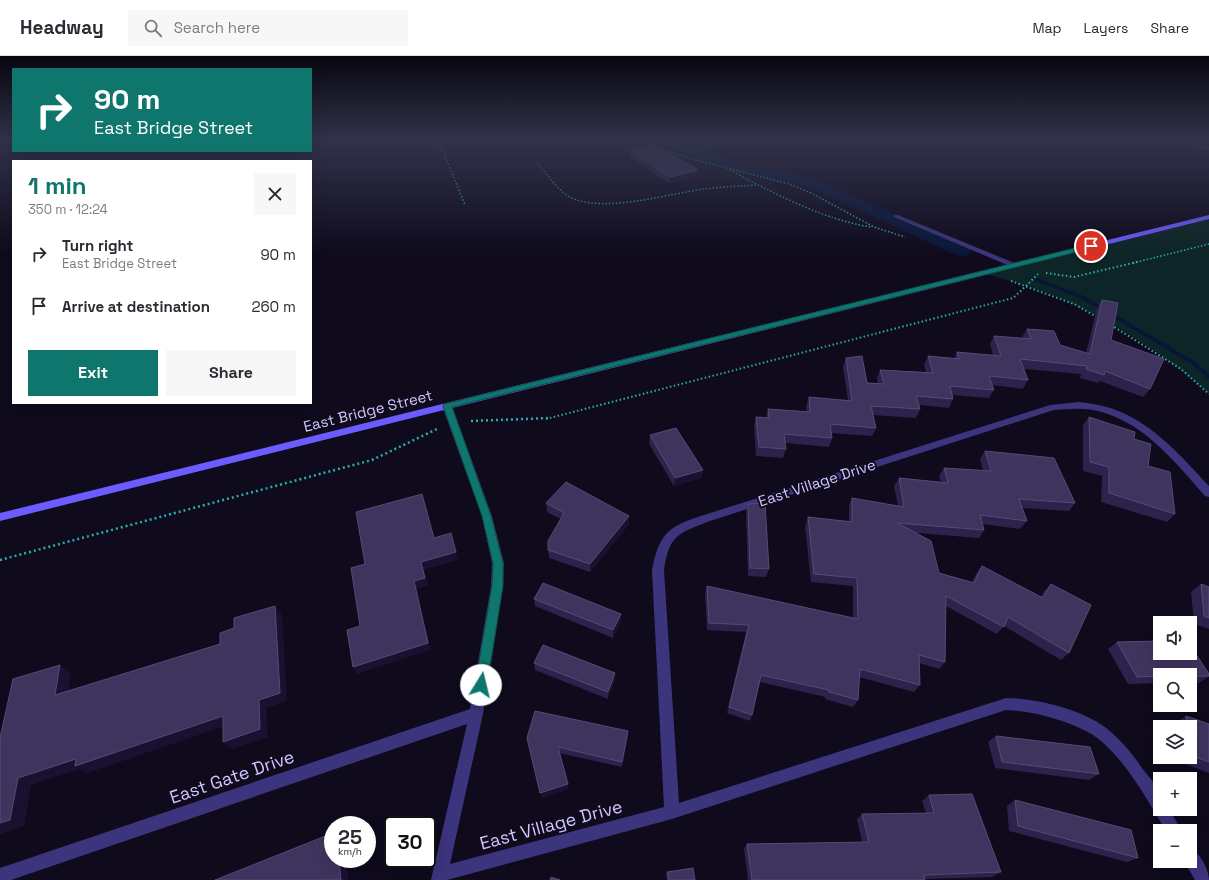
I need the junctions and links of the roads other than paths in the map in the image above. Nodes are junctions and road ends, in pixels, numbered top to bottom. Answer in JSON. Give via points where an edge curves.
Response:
{"nodes":[{"id":1,"x":896,"y":216,"type":"dead end"},
{"id":2,"x":1209,"y":218,"type":"edge"},
{"id":3,"x":1015,"y":265,"type":"junction"},
{"id":4,"x":447,"y":406,"type":"junction"},
{"id":5,"x":1209,"y":493,"type":"edge"},
{"id":6,"x":0,"y":517,"type":"edge"},
{"id":7,"x":476,"y":714,"type":"junction"},
{"id":8,"x":1153,"y":796,"type":"edge"},
{"id":9,"x":672,"y":812,"type":"junction"},
{"id":10,"x":1197,"y":868,"type":"edge"},
{"id":11,"x":0,"y":876,"type":"edge"},
{"id":12,"x":440,"y":877,"type":"edge"},
{"id":13,"x":1204,"y":880,"type":"edge"}],
"edges":[{"from":1,"to":3,"type":"street"},
{"from":2,"to":3,"type":"main road","name":"East Bridge Street"},
{"from":3,"to":4,"type":"main road","name":"East Bridge Street"},
{"from":4,"to":6,"type":"main road","name":"East Bridge Street"},
{"from":4,"to":7,"type":"street","via":[[486,516],[498,563],[497,586]]},
{"from":5,"to":9,"type":"street","name":"East Village Drive","via":[[1165,445],[1133,420],[1094,406],[1069,404],[1037,412],[678,528],[665,543],[660,554],[658,570]]},
{"from":7,"to":11,"type":"street","name":"East Gate Drive"},
{"from":7,"to":12,"type":"street"},
{"from":8,"to":9,"type":"street","name":"East Village Drive","via":[[1137,772],[1100,732],[1058,713],[1025,704],[1006,704]]},
{"from":9,"to":12,"type":"street","name":"East Village Drive"},
{"from":10,"to":13,"type":"street"}]}
